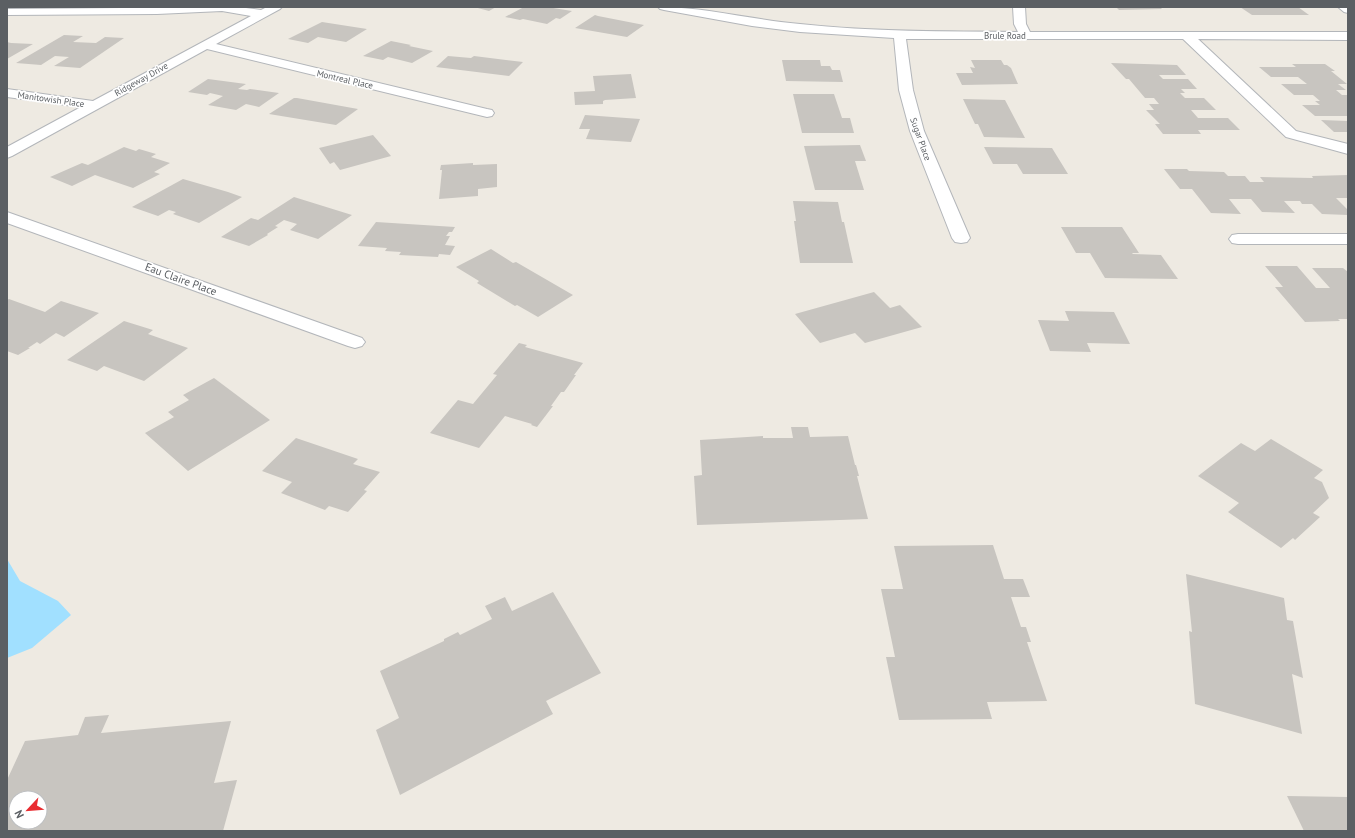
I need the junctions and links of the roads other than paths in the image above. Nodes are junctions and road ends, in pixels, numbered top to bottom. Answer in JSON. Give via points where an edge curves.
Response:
{"nodes":[{"id":1,"x":276,"y":7,"type":"edge"},
{"id":2,"x":664,"y":7,"type":"edge"},
{"id":3,"x":1019,"y":7,"type":"edge"},
{"id":4,"x":1344,"y":7,"type":"edge"},
{"id":5,"x":1348,"y":10,"type":"edge"},
{"id":6,"x":7,"y":12,"type":"edge"},
{"id":7,"x":262,"y":14,"type":"junction"},
{"id":8,"x":900,"y":35,"type":"junction"},
{"id":9,"x":1026,"y":36,"type":"junction"},
{"id":10,"x":1187,"y":36,"type":"junction"},
{"id":11,"x":1348,"y":36,"type":"edge"},
{"id":12,"x":204,"y":45,"type":"junction"},
{"id":13,"x":7,"y":93,"type":"edge"},
{"id":14,"x":94,"y":105,"type":"junction"},
{"id":15,"x":487,"y":113,"type":"dead end"},
{"id":16,"x":1348,"y":149,"type":"edge"},
{"id":17,"x":7,"y":153,"type":"edge"},
{"id":18,"x":7,"y":217,"type":"edge"},
{"id":19,"x":961,"y":238,"type":"dead end"},
{"id":20,"x":1238,"y":239,"type":"dead end"},
{"id":21,"x":1348,"y":239,"type":"edge"},
{"id":22,"x":355,"y":342,"type":"dead end"}],
"edges":[{"from":1,"to":7,"type":"street","name":"Ridgeway Drive"},
{"from":2,"to":8,"type":"street","name":"Brule Road","via":[[800,28]]},
{"from":3,"to":9,"type":"street","via":[[1020,24]]},
{"from":4,"to":5,"type":"street"},
{"from":6,"to":7,"type":"street","via":[[222,8]]},
{"from":7,"to":12,"type":"street","name":"Ridgeway Drive"},
{"from":8,"to":9,"type":"street","name":"Brule Road"},
{"from":8,"to":19,"type":"street","name":"Sugar Place","via":[[906,90],[917,131]]},
{"from":9,"to":10,"type":"street","name":"Brule Road"},
{"from":10,"to":11,"type":"street","name":"Brule Road"},
{"from":10,"to":16,"type":"street","via":[[1291,134]]},
{"from":12,"to":14,"type":"street","name":"Ridgeway Drive"},
{"from":12,"to":15,"type":"street","name":"Montreal Place"},
{"from":13,"to":14,"type":"street","name":"Manitowish Place"},
{"from":14,"to":17,"type":"street","name":"Ridgeway Drive"},
{"from":18,"to":22,"type":"street","name":"Eau Claire Place"},
{"from":20,"to":21,"type":"street"}]}
